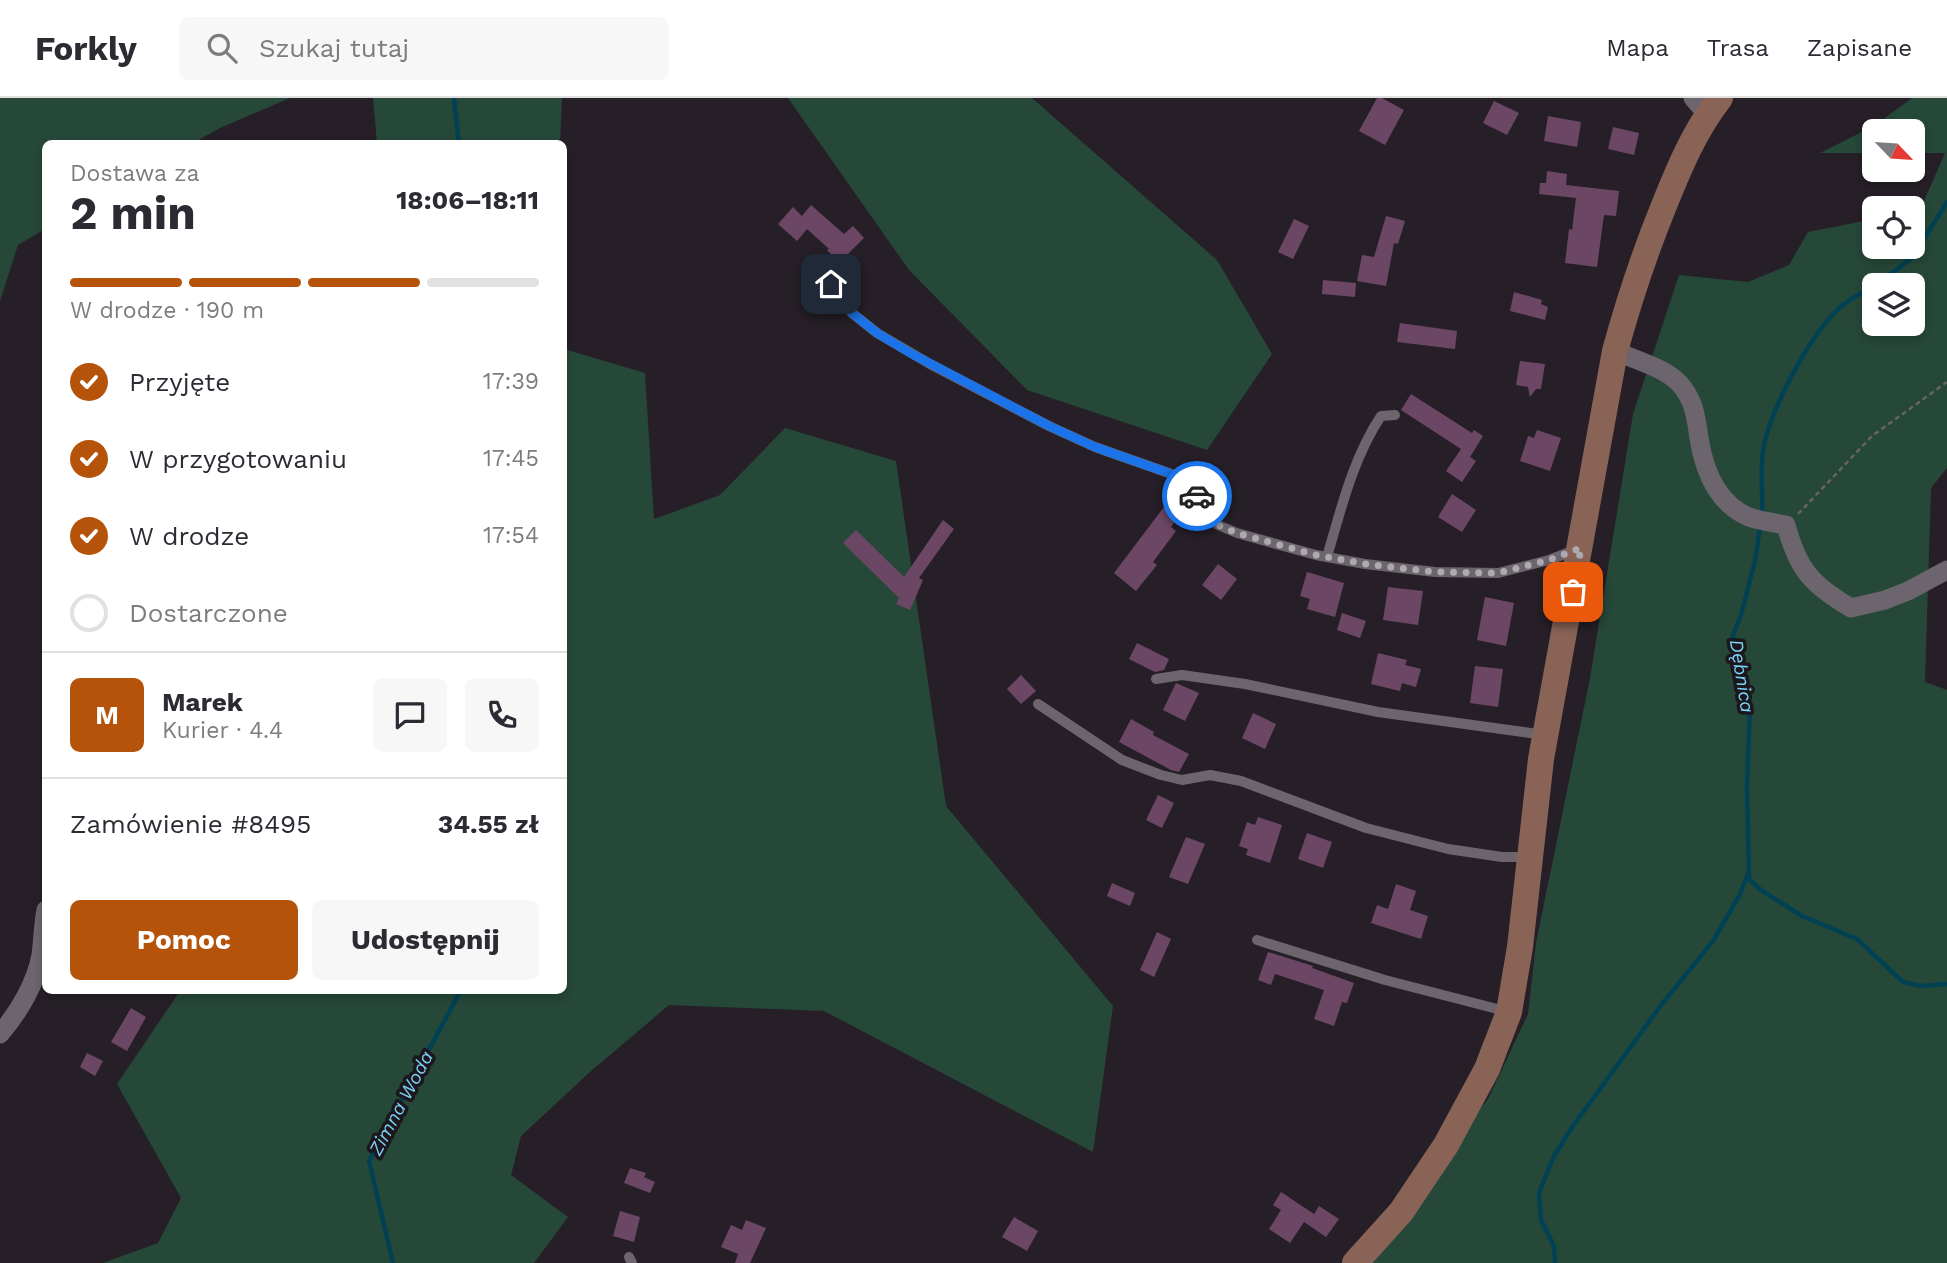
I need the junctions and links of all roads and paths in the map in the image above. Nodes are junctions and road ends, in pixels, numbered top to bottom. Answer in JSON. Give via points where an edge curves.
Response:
{"nodes":[{"id":1,"x":1707,"y":103,"type":"edge"},
{"id":2,"x":831,"y":284,"type":"dead end"},
{"id":3,"x":1615,"y":352,"type":"junction"},
{"id":4,"x":1947,"y":382,"type":"edge"},
{"id":5,"x":1395,"y":415,"type":"dead end"},
{"id":6,"x":1786,"y":525,"type":"junction"},
{"id":7,"x":1581,"y":548,"type":"junction"},
{"id":8,"x":1327,"y":557,"type":"junction"},
{"id":9,"x":1947,"y":570,"type":"edge"},
{"id":10,"x":1156,"y":679,"type":"dead end"},
{"id":11,"x":1038,"y":704,"type":"dead end"},
{"id":12,"x":1546,"y":735,"type":"junction"},
{"id":13,"x":1530,"y":857,"type":"junction"},
{"id":14,"x":1257,"y":940,"type":"dead end"},
{"id":15,"x":42,"y":944,"type":"edge"},
{"id":16,"x":1509,"y":1012,"type":"junction"},
{"id":17,"x":0,"y":1034,"type":"edge"},
{"id":18,"x":1355,"y":1263,"type":"edge"}],
"edges":[{"from":1,"to":3,"type":"street","via":[[1645,252]]},
{"from":2,"to":8,"type":"lane","via":[[852,313],[930,364],[1072,436],[1180,477],[1218,525]]},
{"from":3,"to":6,"type":"street","via":[[1678,382],[1696,410],[1704,468],[1716,490],[1749,517]]},
{"from":3,"to":7,"type":"street"},
{"from":4,"to":6,"type":"path","via":[[1872,436]]},
{"from":5,"to":8,"type":"lane","via":[[1381,416],[1370,432],[1347,488]]},
{"from":6,"to":9,"type":"street","via":[[1794,553],[1811,578],[1823,592],[1851,608],[1908,591]]},
{"from":7,"to":8,"type":"lane","via":[[1498,573],[1435,572]]},
{"from":7,"to":12,"type":"street"},
{"from":10,"to":12,"type":"lane","via":[[1193,676],[1378,712]]},
{"from":11,"to":13,"type":"lane","via":[[1122,760],[1161,775],[1182,780],[1210,775],[1241,781],[1366,828],[1448,849]]},
{"from":12,"to":13,"type":"street"},
{"from":13,"to":16,"type":"street"},
{"from":14,"to":16,"type":"lane"},
{"from":15,"to":17,"type":"street","via":[[36,976]]},
{"from":16,"to":18,"type":"street","via":[[1488,1069],[1446,1145],[1401,1212]]}]}
